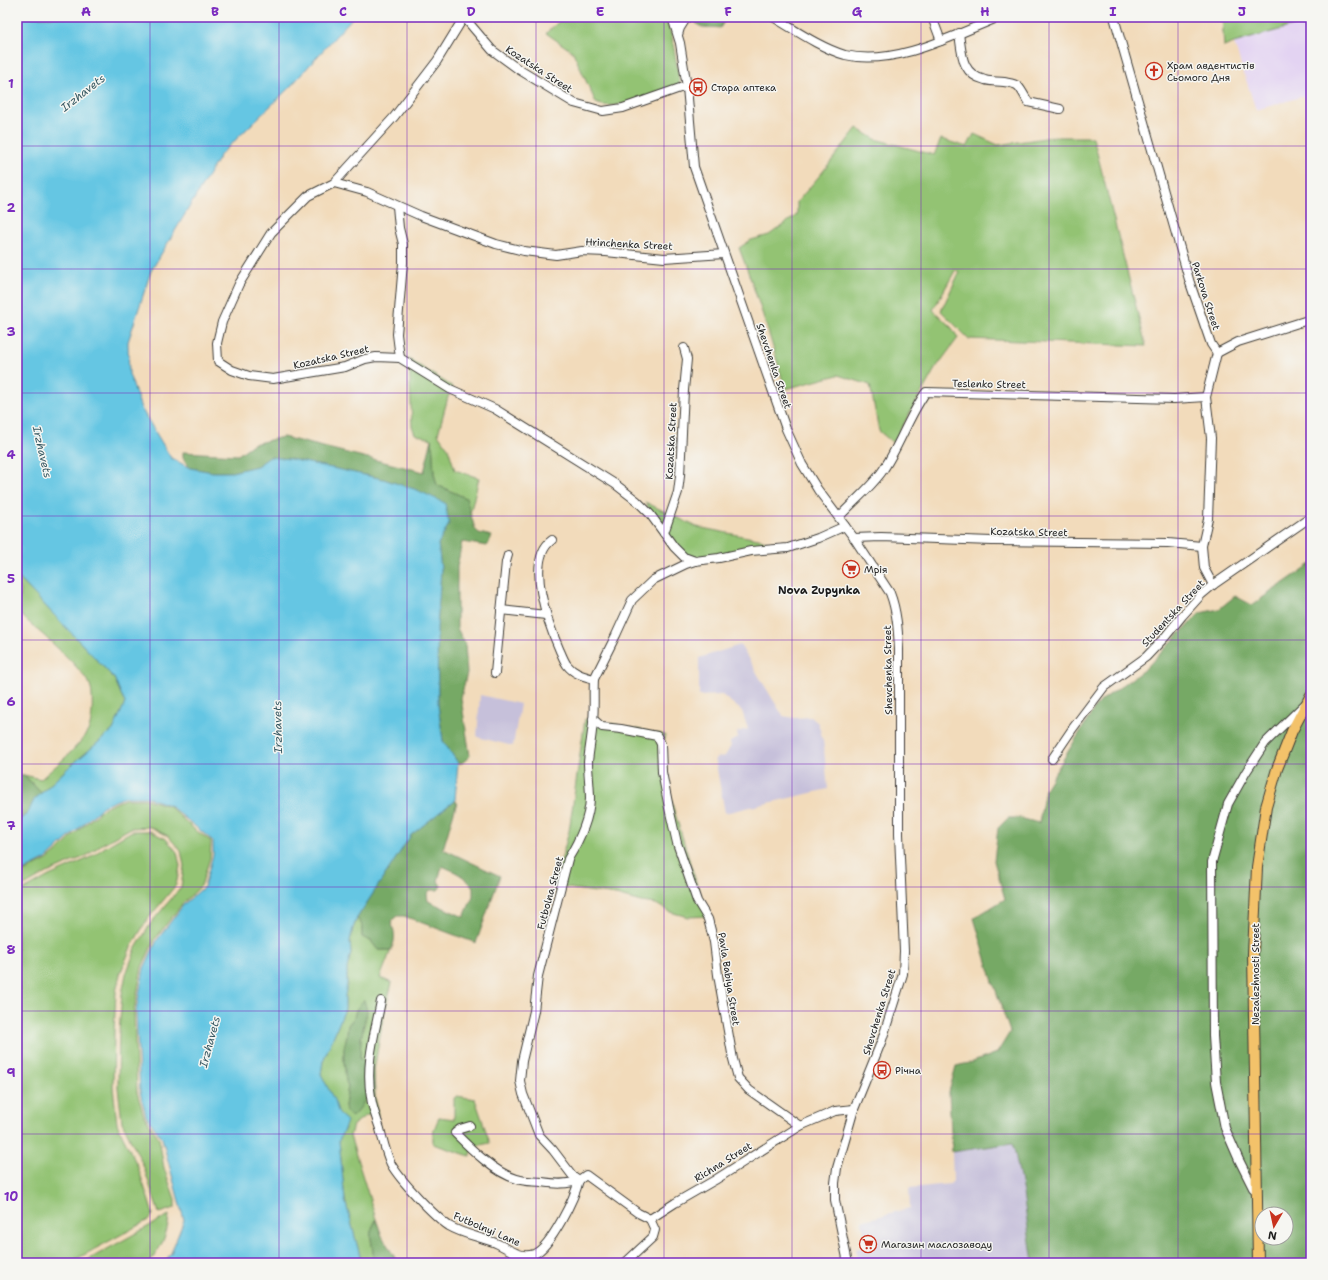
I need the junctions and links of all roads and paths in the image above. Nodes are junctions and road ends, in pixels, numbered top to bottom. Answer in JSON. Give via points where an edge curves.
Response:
{"nodes":[{"id":1,"x":672,"y":17,"type":"edge"},
{"id":2,"x":687,"y":17,"type":"edge"},
{"id":3,"x":773,"y":17,"type":"edge"},
{"id":4,"x":999,"y":17,"type":"edge"},
{"id":5,"x":1114,"y":17,"type":"edge"},
{"id":6,"x":935,"y":19,"type":"edge"},
{"id":7,"x":959,"y":33,"type":"junction"},
{"id":8,"x":678,"y":35,"type":"junction"},
{"id":9,"x":941,"y":41,"type":"junction"},
{"id":10,"x":687,"y":87,"type":"junction"},
{"id":11,"x":1060,"y":110,"type":"dead end"},
{"id":12,"x":334,"y":183,"type":"junction"},
{"id":13,"x":397,"y":206,"type":"junction"},
{"id":14,"x":724,"y":254,"type":"junction"},
{"id":15,"x":1311,"y":319,"type":"edge"},
{"id":16,"x":684,"y":348,"type":"dead end"},
{"id":17,"x":1218,"y":353,"type":"junction"},
{"id":18,"x":400,"y":358,"type":"junction"},
{"id":19,"x":1206,"y":397,"type":"junction"},
{"id":20,"x":1311,"y":516,"type":"edge"},
{"id":21,"x":839,"y":517,"type":"junction"},
{"id":22,"x":845,"y":526,"type":"junction"},
{"id":23,"x":664,"y":533,"type":"junction"},
{"id":24,"x":854,"y":538,"type":"junction"},
{"id":25,"x":552,"y":540,"type":"dead end"},
{"id":26,"x":1202,"y":546,"type":"junction"},
{"id":27,"x":508,"y":555,"type":"dead end"},
{"id":28,"x":695,"y":561,"type":"junction"},
{"id":29,"x":1213,"y":584,"type":"junction"},
{"id":30,"x":501,"y":610,"type":"junction"},
{"id":31,"x":546,"y":615,"type":"junction"},
{"id":32,"x":495,"y":674,"type":"dead end"},
{"id":33,"x":594,"y":679,"type":"junction"},
{"id":34,"x":1309,"y":698,"type":"edge"},
{"id":35,"x":593,"y":719,"type":"junction"},
{"id":36,"x":1052,"y":759,"type":"dead end"},
{"id":37,"x":381,"y":1001,"type":"dead end"},
{"id":38,"x":854,"y":1109,"type":"junction"},
{"id":39,"x":470,"y":1126,"type":"dead end"},
{"id":40,"x":800,"y":1126,"type":"junction"},
{"id":41,"x":579,"y":1180,"type":"junction"},
{"id":42,"x":1258,"y":1192,"type":"junction"},
{"id":43,"x":650,"y":1219,"type":"junction"},
{"id":44,"x":629,"y":1262,"type":"edge"},
{"id":45,"x":848,"y":1263,"type":"edge"},
{"id":46,"x":1258,"y":1263,"type":"edge"}],
"edges":[{"from":1,"to":8,"type":"street","name":"Shevchenka Street"},
{"from":2,"to":8,"type":"street"},
{"from":3,"to":9,"type":"street","via":[[821,44],[863,58],[914,51]]},
{"from":4,"to":7,"type":"street"},
{"from":5,"to":17,"type":"street","name":"Parkova Street","via":[[1190,283],[1211,344]]},
{"from":6,"to":9,"type":"street"},
{"from":7,"to":9,"type":"street"},
{"from":7,"to":11,"type":"street","via":[[962,56],[969,72],[987,81],[1014,84],[1019,87],[1028,102]]},
{"from":8,"to":10,"type":"street","name":"Shevchenka Street"},
{"from":10,"to":12,"type":"street","name":"Kozatska Street","via":[[623,108],[604,111],[574,103],[492,50],[464,17],[438,62],[394,117]]},
{"from":10,"to":14,"type":"street","name":"Shevchenka Street","via":[[694,167]]},
{"from":12,"to":13,"type":"street","name":"Hrinchenka Street","via":[[367,192]]},
{"from":12,"to":18,"type":"street","name":"Kozatska Street","via":[[308,196],[271,233],[239,284],[222,322],[217,343],[218,361],[232,370],[249,376],[273,379],[345,366],[366,359]]},
{"from":13,"to":14,"type":"street","name":"Hrinchenka Street","via":[[496,244],[524,251],[556,254],[606,252],[664,258]]},
{"from":13,"to":18,"type":"street","via":[[403,244],[397,334]]},
{"from":14,"to":21,"type":"street","name":"Shevchenka Street","via":[[786,430],[802,464]]},
{"from":15,"to":17,"type":"street","via":[[1238,342]]},
{"from":16,"to":23,"type":"street","name":"Kozatska Street","via":[[688,359],[680,476],[678,492]]},
{"from":17,"to":19,"type":"street"},
{"from":18,"to":23,"type":"street","via":[[450,389],[495,409],[615,484],[637,501]]},
{"from":19,"to":21,"type":"street","name":"Teslenko Street","via":[[1174,399],[926,392],[916,405],[882,472]]},
{"from":19,"to":26,"type":"street","via":[[1211,438],[1208,519]]},
{"from":20,"to":29,"type":"street","name":"Studentska Street"},
{"from":21,"to":22,"type":"street","name":"Shevchenka Street"},
{"from":22,"to":24,"type":"street","name":"Shevchenka Street"},
{"from":22,"to":28,"type":"street","via":[[788,548],[751,551]]},
{"from":23,"to":28,"type":"street","via":[[674,548],[684,557]]},
{"from":24,"to":26,"type":"street","name":"Kozatska Street","via":[[1168,543]]},
{"from":24,"to":38,"type":"street","name":"Shevchenka Street","via":[[890,593],[898,627],[899,834],[904,951],[903,974],[896,998]]},
{"from":25,"to":31,"type":"street","via":[[545,545],[541,559],[540,589]]},
{"from":26,"to":29,"type":"street","via":[[1204,568]]},
{"from":27,"to":30,"type":"street"},
{"from":28,"to":33,"type":"street","via":[[653,580],[632,600]]},
{"from":29,"to":36,"type":"street","name":"Studentska Street","via":[[1146,657],[1104,687]]},
{"from":30,"to":31,"type":"street"},
{"from":30,"to":32,"type":"street"},
{"from":31,"to":33,"type":"street","via":[[567,665],[577,674]]},
{"from":33,"to":35,"type":"street","name":"Futbolna Street"},
{"from":34,"to":42,"type":"main road","name":"Nezalezhnosti Street","via":[[1277,769],[1266,807],[1257,867],[1253,953]]},
{"from":34,"to":42,"type":"street","via":[[1265,743],[1246,772],[1228,804],[1212,862],[1213,1036],[1216,1082],[1225,1128],[1253,1188]]},
{"from":35,"to":40,"type":"street","name":"Pavla Babiya Street","via":[[602,727],[657,736],[661,744],[662,772],[677,843],[697,901],[708,919],[714,942],[732,1059],[738,1078],[749,1090]]},
{"from":35,"to":41,"type":"street","name":"Futbolna Street","via":[[588,764],[589,810],[579,840],[568,859],[561,884],[538,976],[520,1081],[539,1135]]},
{"from":37,"to":41,"type":"street","name":"Futbolnyi Lane","via":[[370,1058],[371,1098],[391,1164],[439,1218],[456,1229],[524,1256],[534,1254],[541,1250],[567,1212]]},
{"from":38,"to":40,"type":"street","name":"Richna Street","via":[[835,1111]]},
{"from":38,"to":45,"type":"street","name":"Shevchenka Street","via":[[835,1183],[835,1200]]},
{"from":39,"to":41,"type":"street","via":[[455,1133],[482,1158],[511,1177],[519,1180],[570,1184]]},
{"from":40,"to":43,"type":"street","name":"Richna Street"},
{"from":41,"to":43,"type":"street","via":[[586,1175]]},
{"from":42,"to":46,"type":"main road","name":"Nezalezhnosti Street"},
{"from":43,"to":44,"type":"street","via":[[655,1230],[653,1237]]}]}
